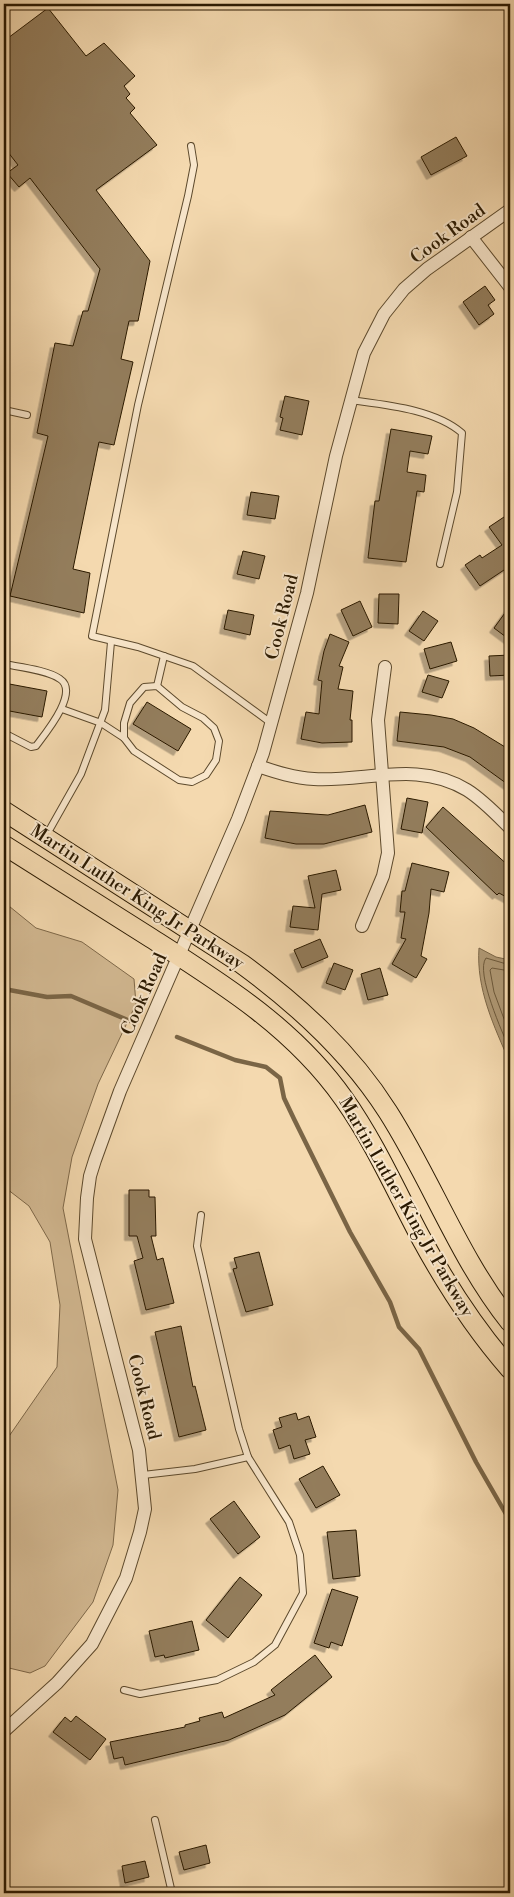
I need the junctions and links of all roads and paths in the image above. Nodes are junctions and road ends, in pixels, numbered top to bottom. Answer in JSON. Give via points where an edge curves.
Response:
{"nodes":[{"id":1,"x":190,"y":146,"type":"dead end"},
{"id":2,"x":510,"y":210,"type":"edge"},
{"id":3,"x":471,"y":237,"type":"junction"},
{"id":4,"x":510,"y":287,"type":"edge"},
{"id":5,"x":350,"y":400,"type":"junction"},
{"id":6,"x":4,"y":410,"type":"edge"},
{"id":7,"x":27,"y":415,"type":"dead end"},
{"id":8,"x":440,"y":564,"type":"dead end"},
{"id":9,"x":111,"y":642,"type":"junction"},
{"id":10,"x":164,"y":656,"type":"junction"},
{"id":11,"x":4,"y":664,"type":"edge"},
{"id":12,"x":385,"y":667,"type":"dead end"},
{"id":13,"x":157,"y":686,"type":"junction"},
{"id":14,"x":62,"y":709,"type":"junction"},
{"id":15,"x":101,"y":723,"type":"junction"},
{"id":16,"x":271,"y":723,"type":"junction"},
{"id":17,"x":4,"y":733,"type":"edge"},
{"id":18,"x":124,"y":738,"type":"junction"},
{"id":19,"x":258,"y":766,"type":"junction"},
{"id":20,"x":382,"y":774,"type":"junction"},
{"id":21,"x":4,"y":811,"type":"edge"},
{"id":22,"x":510,"y":828,"type":"edge"},
{"id":23,"x":45,"y":837,"type":"junction"},
{"id":24,"x":4,"y":845,"type":"edge"},
{"id":25,"x":362,"y":926,"type":"dead end"},
{"id":26,"x":191,"y":931,"type":"junction"},
{"id":27,"x":180,"y":956,"type":"junction"},
{"id":28,"x":201,"y":1215,"type":"dead end"},
{"id":29,"x":510,"y":1322,"type":"edge"},
{"id":30,"x":510,"y":1369,"type":"edge"},
{"id":31,"x":248,"y":1457,"type":"junction"},
{"id":32,"x":143,"y":1475,"type":"junction"},
{"id":33,"x":124,"y":1690,"type":"dead end"},
{"id":34,"x":4,"y":1731,"type":"edge"},
{"id":35,"x":155,"y":1820,"type":"dead end"},
{"id":36,"x":172,"y":1893,"type":"edge"}],
"edges":[{"from":1,"to":9,"type":"lane","via":[[194,166],[138,405],[92,636]]},
{"from":2,"to":3,"type":"street","name":"Cook Road"},
{"from":3,"to":4,"type":"street"},
{"from":3,"to":5,"type":"street","name":"Cook Road","via":[[426,269],[394,301],[364,352]]},
{"from":5,"to":8,"type":"lane","via":[[415,412],[450,423],[462,433],[457,492]]},
{"from":5,"to":16,"type":"street","name":"Cook Road","via":[[307,593]]},
{"from":6,"to":7,"type":"lane"},
{"from":9,"to":10,"type":"lane"},
{"from":9,"to":15,"type":"lane","via":[[109,681]]},
{"from":10,"to":13,"type":"lane"},
{"from":10,"to":16,"type":"lane","via":[[193,666]]},
{"from":11,"to":14,"type":"lane","via":[[62,680],[66,687]]},
{"from":12,"to":20,"type":"street","via":[[378,720]]},
{"from":13,"to":18,"type":"lane","via":[[144,687],[130,703],[124,723]]},
{"from":13,"to":18,"type":"lane","via":[[214,728],[219,741],[216,760],[206,775],[192,782],[180,780],[134,751]]},
{"from":14,"to":15,"type":"lane"},
{"from":14,"to":17,"type":"lane","via":[[36,746],[31,747]]},
{"from":15,"to":18,"type":"lane"},
{"from":15,"to":23,"type":"lane","via":[[81,774]]},
{"from":16,"to":19,"type":"street","name":"Cook Road"},
{"from":19,"to":20,"type":"street","via":[[312,779]]},
{"from":19,"to":26,"type":"street","name":"Cook Road"},
{"from":20,"to":22,"type":"street","via":[[431,775],[450,781],[480,800]]},
{"from":20,"to":25,"type":"street","via":[[387,864]]},
{"from":21,"to":23,"type":"main road","name":"Martin Luther King Jr Parkway"},
{"from":23,"to":26,"type":"main road","name":"Martin Luther King Jr Parkway"},
{"from":24,"to":27,"type":"main road","name":"Martin Luther King Jr Parkway"},
{"from":26,"to":27,"type":"street","name":"Cook Road"},
{"from":26,"to":29,"type":"main road","name":"Martin Luther King Jr Parkway","via":[[296,1005],[369,1084],[409,1148],[459,1245]]},
{"from":27,"to":30,"type":"main road","name":"Martin Luther King Jr Parkway","via":[[217,979],[288,1035],[338,1091],[366,1132],[460,1304]]},
{"from":27,"to":32,"type":"street","name":"Cook Road","via":[[120,1091],[95,1160],[84,1221],[90,1263],[132,1418]]},
{"from":28,"to":31,"type":"lane","via":[[197,1246]]},
{"from":31,"to":32,"type":"lane","via":[[195,1470]]},
{"from":31,"to":33,"type":"lane","via":[[289,1522],[300,1554],[302,1593],[275,1645],[254,1662],[218,1680],[140,1694]]},
{"from":32,"to":34,"type":"street","name":"Cook Road","via":[[145,1509],[140,1532],[126,1578],[98,1635],[83,1656]]},
{"from":35,"to":36,"type":"lane"}]}
